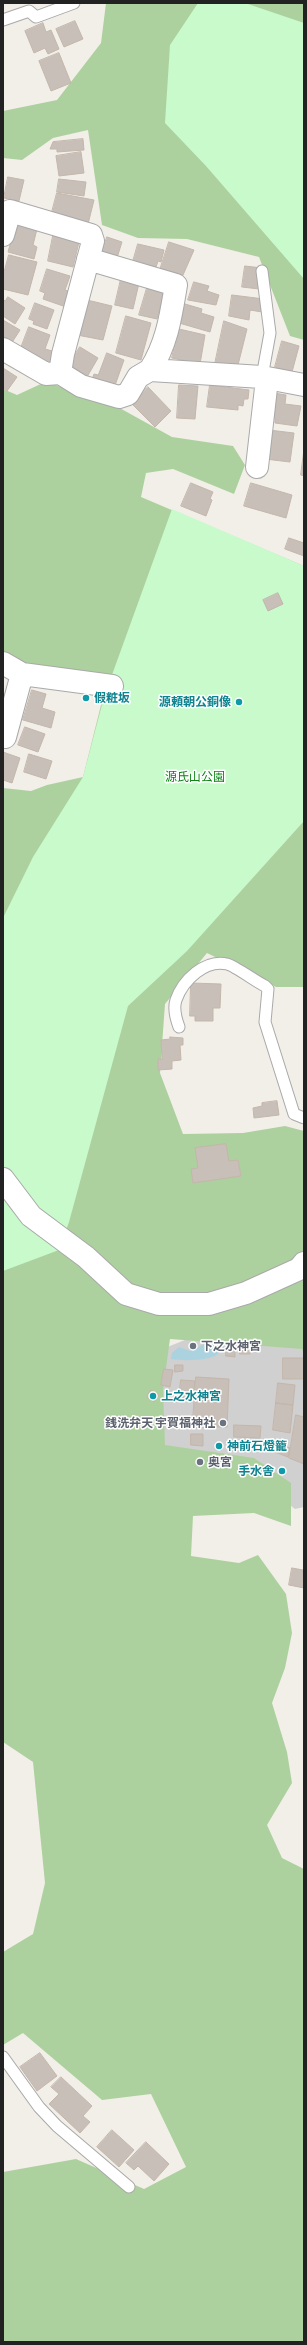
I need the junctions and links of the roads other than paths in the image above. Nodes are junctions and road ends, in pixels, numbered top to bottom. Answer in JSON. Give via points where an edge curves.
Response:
{"nodes":[{"id":1,"x":74,"y":3,"type":"edge"},
{"id":2,"x":3,"y":20,"type":"edge"},
{"id":3,"x":3,"y":235,"type":"edge"},
{"id":4,"x":88,"y":259,"type":"junction"},
{"id":5,"x":262,"y":271,"type":"dead end"},
{"id":6,"x":3,"y":349,"type":"edge"},
{"id":7,"x":150,"y":370,"type":"junction"},
{"id":8,"x":60,"y":373,"type":"junction"},
{"id":9,"x":264,"y":378,"type":"junction"},
{"id":10,"x":304,"y":385,"type":"edge"},
{"id":11,"x":257,"y":467,"type":"dead end"},
{"id":12,"x":3,"y":663,"type":"edge"},
{"id":13,"x":22,"y":674,"type":"junction"},
{"id":14,"x":112,"y":686,"type":"dead end"},
{"id":15,"x":3,"y":736,"type":"edge"},
{"id":16,"x":179,"y":1027,"type":"dead end"},
{"id":17,"x":304,"y":1118,"type":"edge"},
{"id":18,"x":3,"y":1179,"type":"edge"},
{"id":19,"x":304,"y":1263,"type":"edge"},
{"id":20,"x":3,"y":2057,"type":"edge"},
{"id":21,"x":129,"y":2187,"type":"dead end"}],
"edges":[{"from":1,"to":2,"type":"lane","via":[[36,17],[29,11]]},
{"from":3,"to":4,"type":"street","via":[[10,211],[91,235],[93,241]]},
{"from":4,"to":7,"type":"street","via":[[176,285],[160,355]]},
{"from":4,"to":8,"type":"street"},
{"from":5,"to":9,"type":"lane","via":[[270,333]]},
{"from":6,"to":8,"type":"street","via":[[46,374]]},
{"from":7,"to":8,"type":"street","via":[[138,377],[128,394],[119,397],[81,386]]},
{"from":7,"to":9,"type":"street"},
{"from":9,"to":10,"type":"street"},
{"from":9,"to":11,"type":"street"},
{"from":12,"to":13,"type":"street"},
{"from":13,"to":14,"type":"street"},
{"from":13,"to":15,"type":"street","via":[[5,737]]},
{"from":16,"to":17,"type":"lane","via":[[175,1015],[176,1001],[192,977],[208,964],[229,964],[265,986],[268,989],[265,1022],[270,1043],[294,1114]]},
{"from":18,"to":19,"type":"street","via":[[31,1216],[86,1257],[126,1294],[159,1304],[209,1304],[246,1293],[299,1269]]},
{"from":20,"to":21,"type":"lane","via":[[39,2107],[57,2126]]}]}
